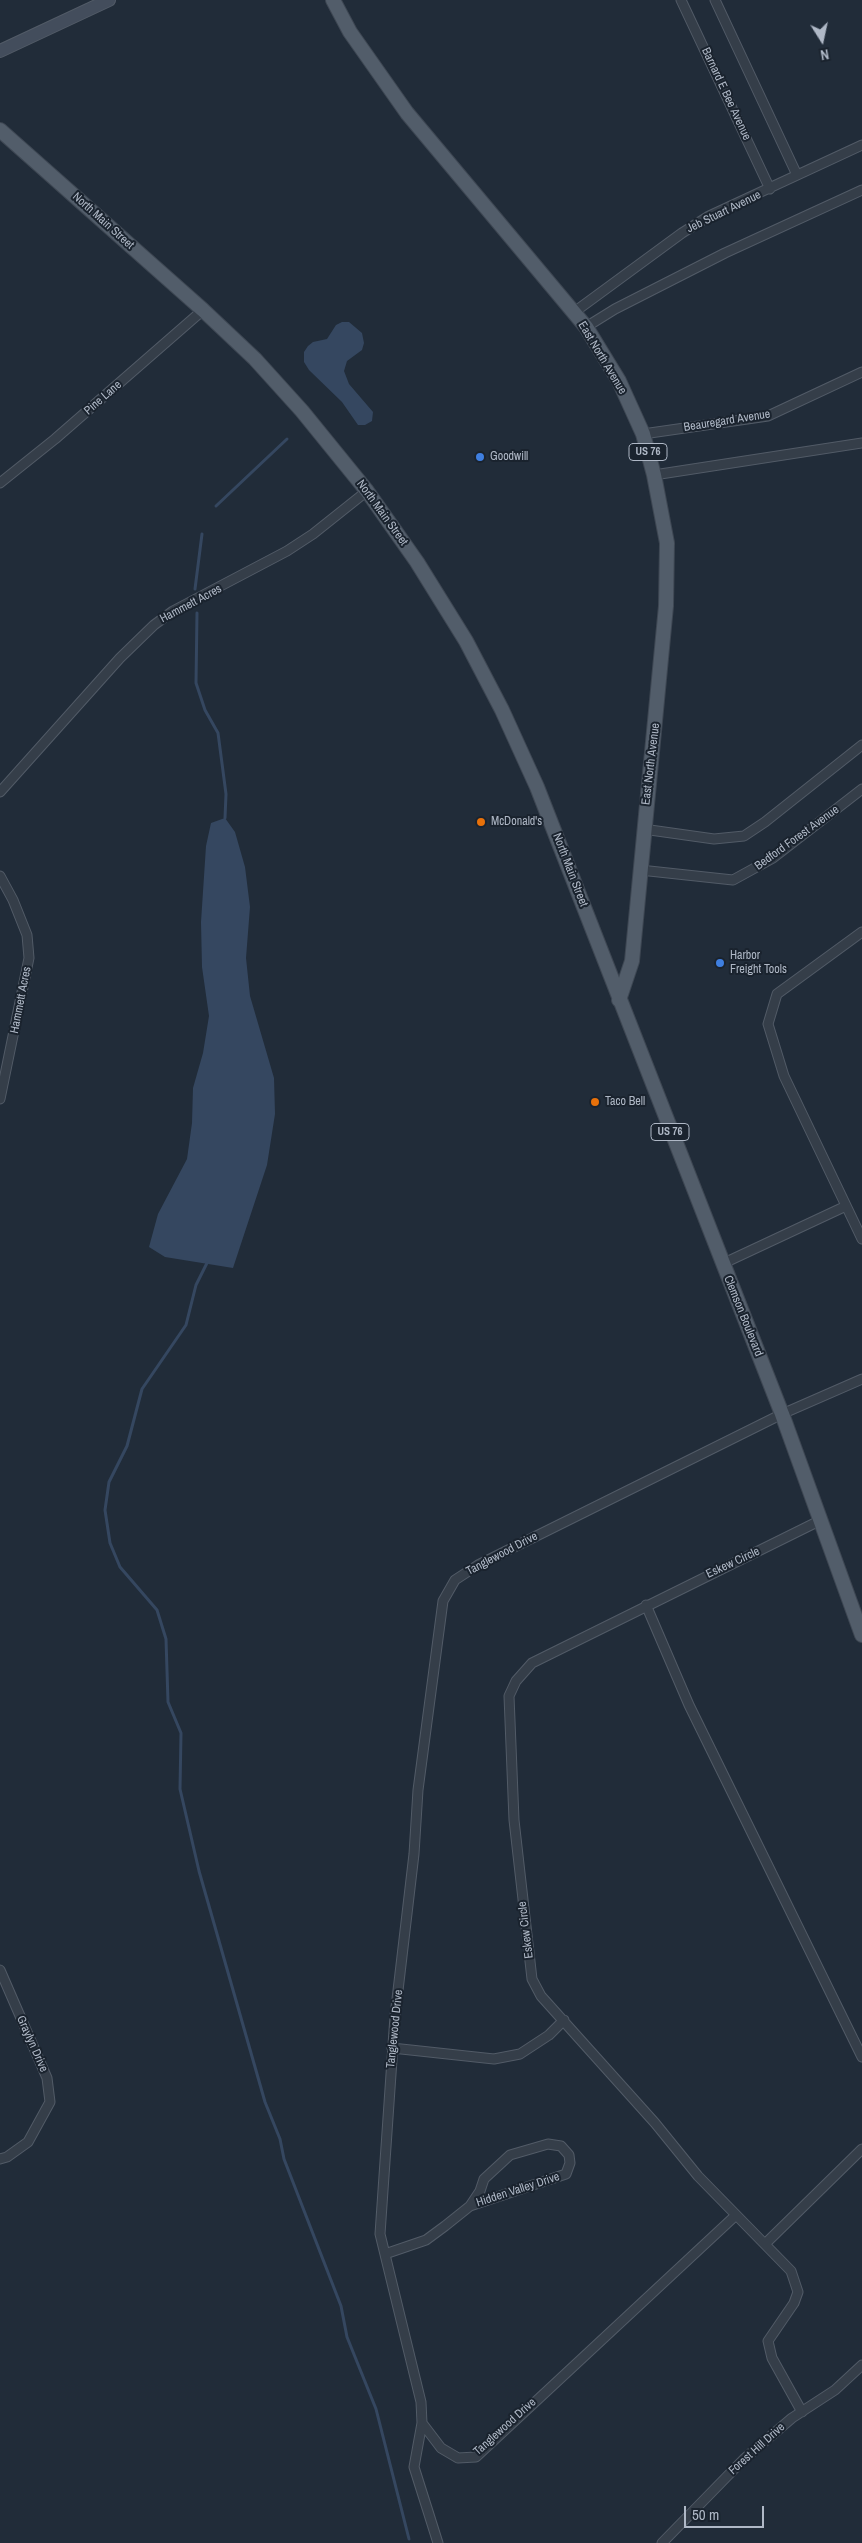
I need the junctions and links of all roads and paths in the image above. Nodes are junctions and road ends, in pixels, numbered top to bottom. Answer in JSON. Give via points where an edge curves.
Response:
{"nodes":[{"id":1,"x":109,"y":0,"type":"edge"},
{"id":2,"x":333,"y":0,"type":"edge"},
{"id":3,"x":681,"y":0,"type":"edge"},
{"id":4,"x":715,"y":0,"type":"edge"},
{"id":5,"x":0,"y":51,"type":"edge"},
{"id":6,"x":0,"y":130,"type":"edge"},
{"id":7,"x":862,"y":145,"type":"edge"},
{"id":8,"x":797,"y":175,"type":"junction"},
{"id":9,"x":770,"y":189,"type":"junction"},
{"id":10,"x":862,"y":190,"type":"edge"},
{"id":11,"x":203,"y":310,"type":"junction"},
{"id":12,"x":573,"y":313,"type":"junction"},
{"id":13,"x":586,"y":327,"type":"junction"},
{"id":14,"x":862,"y":372,"type":"edge"},
{"id":15,"x":642,"y":434,"type":"junction"},
{"id":16,"x":862,"y":443,"type":"edge"},
{"id":17,"x":654,"y":475,"type":"junction"},
{"id":18,"x":0,"y":483,"type":"edge"},
{"id":19,"x":367,"y":491,"type":"junction"},
{"id":20,"x":862,"y":744,"type":"edge"},
{"id":21,"x":862,"y":789,"type":"edge"},
{"id":22,"x":0,"y":792,"type":"edge"},
{"id":23,"x":643,"y":829,"type":"junction"},
{"id":24,"x":640,"y":870,"type":"junction"},
{"id":25,"x":0,"y":876,"type":"edge"},
{"id":26,"x":862,"y":932,"type":"edge"},
{"id":27,"x":619,"y":1000,"type":"junction"},
{"id":28,"x":0,"y":1099,"type":"edge"},
{"id":29,"x":846,"y":1206,"type":"junction"},
{"id":30,"x":862,"y":1239,"type":"edge"},
{"id":31,"x":722,"y":1264,"type":"junction"},
{"id":32,"x":862,"y":1379,"type":"edge"},
{"id":33,"x":782,"y":1414,"type":"junction"},
{"id":34,"x":821,"y":1520,"type":"junction"},
{"id":35,"x":646,"y":1605,"type":"junction"},
{"id":36,"x":862,"y":1634,"type":"edge"},
{"id":37,"x":0,"y":1970,"type":"edge"},
{"id":38,"x":564,"y":2020,"type":"junction"},
{"id":39,"x":392,"y":2048,"type":"junction"},
{"id":40,"x":862,"y":2058,"type":"edge"},
{"id":41,"x":862,"y":2148,"type":"edge"},
{"id":42,"x":0,"y":2159,"type":"edge"},
{"id":43,"x":470,"y":2206,"type":"junction"},
{"id":44,"x":735,"y":2216,"type":"junction"},
{"id":45,"x":766,"y":2243,"type":"junction"},
{"id":46,"x":385,"y":2254,"type":"junction"},
{"id":47,"x":862,"y":2365,"type":"edge"},
{"id":48,"x":802,"y":2412,"type":"junction"},
{"id":49,"x":422,"y":2423,"type":"junction"},
{"id":50,"x":438,"y":2543,"type":"edge"},
{"id":51,"x":662,"y":2543,"type":"edge"}],
"edges":[{"from":1,"to":5,"type":"main road"},
{"from":2,"to":12,"type":"main road","name":"East North Avenue","number":"US 76","via":[[350,32],[408,113]]},
{"from":3,"to":9,"type":"street","name":"Barnard E Bee Avenue"},
{"from":4,"to":8,"type":"street"},
{"from":6,"to":11,"type":"main road","name":"North Main Street"},
{"from":7,"to":8,"type":"street","name":"Jeb Stuart Avenue"},
{"from":8,"to":9,"type":"street","name":"Jeb Stuart Avenue"},
{"from":9,"to":12,"type":"street","name":"Jeb Stuart Avenue","via":[[709,216]]},
{"from":10,"to":13,"type":"street","via":[[725,253]]},
{"from":11,"to":18,"type":"street","name":"Pine Lane"},
{"from":11,"to":19,"type":"main road","name":"North Main Street","via":[[255,359]]},
{"from":12,"to":13,"type":"main road","name":"East North Avenue","number":"US 76"},
{"from":13,"to":15,"type":"main road","name":"East North Avenue","number":"US 76","via":[[619,381]]},
{"from":14,"to":15,"type":"street","name":"Beauregard Avenue","via":[[768,416]]},
{"from":15,"to":17,"type":"main road","name":"East North Avenue","number":"US 76"},
{"from":16,"to":17,"type":"street"},
{"from":17,"to":23,"type":"main road","name":"East North Avenue","number":"US 76","via":[[667,543],[666,606]]},
{"from":19,"to":22,"type":"street","name":"Hammett Acres","via":[[287,551],[154,624]]},
{"from":19,"to":27,"type":"main road","name":"North Main Street","via":[[466,641],[502,710],[538,787]]},
{"from":20,"to":23,"type":"street","via":[[744,836],[714,839]]},
{"from":21,"to":24,"type":"street","name":"Bedford Forest Avenue","via":[[773,858],[733,880]]},
{"from":23,"to":24,"type":"main road","name":"East North Avenue","number":"US 76"},
{"from":24,"to":27,"type":"main road","name":"East North Avenue","number":"US 76","via":[[632,961]]},
{"from":25,"to":28,"type":"street","name":"Hammett Acres","via":[[27,935],[29,958]]},
{"from":26,"to":29,"type":"street","via":[[777,994],[768,1024],[784,1076]]},
{"from":27,"to":31,"type":"main road","name":"Clemson Boulevard","number":"US 76"},
{"from":29,"to":30,"type":"street"},
{"from":29,"to":31,"type":"street"},
{"from":31,"to":33,"type":"main road","name":"Clemson Boulevard","number":"US 76"},
{"from":32,"to":33,"type":"street","name":"Tanglewood Drive"},
{"from":33,"to":34,"type":"main road","name":"Clemson Boulevard","number":"US 76"},
{"from":33,"to":39,"type":"street","name":"Tanglewood Drive","via":[[478,1565],[455,1580],[442,1601],[418,1790]]},
{"from":34,"to":35,"type":"street","name":"Eskew Circle"},
{"from":34,"to":36,"type":"main road","name":"Clemson Boulevard","number":"US 76"},
{"from":35,"to":38,"type":"street","name":"Eskew Circle","via":[[532,1663],[516,1681],[509,1696],[514,1820],[532,1979],[542,1996]]},
{"from":35,"to":40,"type":"street","via":[[689,1705]]},
{"from":37,"to":42,"type":"street","name":"Graylyn Drive","via":[[47,2078],[50,2102],[28,2142]]},
{"from":38,"to":39,"type":"street","via":[[549,2035],[520,2054],[494,2059]]},
{"from":38,"to":44,"type":"street","name":"Eskew Circle"},
{"from":39,"to":46,"type":"street","name":"Tanglewood Drive","via":[[380,2234]]},
{"from":41,"to":45,"type":"street"},
{"from":43,"to":43,"type":"street","name":"Hidden Valley Drive","via":[[566,2174],[570,2163],[568,2155],[561,2146],[548,2144],[510,2155],[484,2179]]},
{"from":43,"to":46,"type":"street","via":[[426,2240]]},
{"from":44,"to":45,"type":"street","name":"Eskew Circle"},
{"from":44,"to":49,"type":"street","name":"Tanglewood Drive","via":[[476,2457],[458,2458],[441,2448]]},
{"from":45,"to":48,"type":"street","name":"Eskew Circle","via":[[796,2280],[798,2292],[794,2303],[768,2341],[772,2358]]},
{"from":46,"to":49,"type":"street","name":"Tanglewood Drive","via":[[421,2402]]},
{"from":47,"to":48,"type":"street","name":"Forest Hill Drive","via":[[835,2390]]},
{"from":48,"to":51,"type":"street","name":"Forest Hill Drive","via":[[744,2458]]},
{"from":49,"to":50,"type":"street","via":[[414,2468]]}]}
